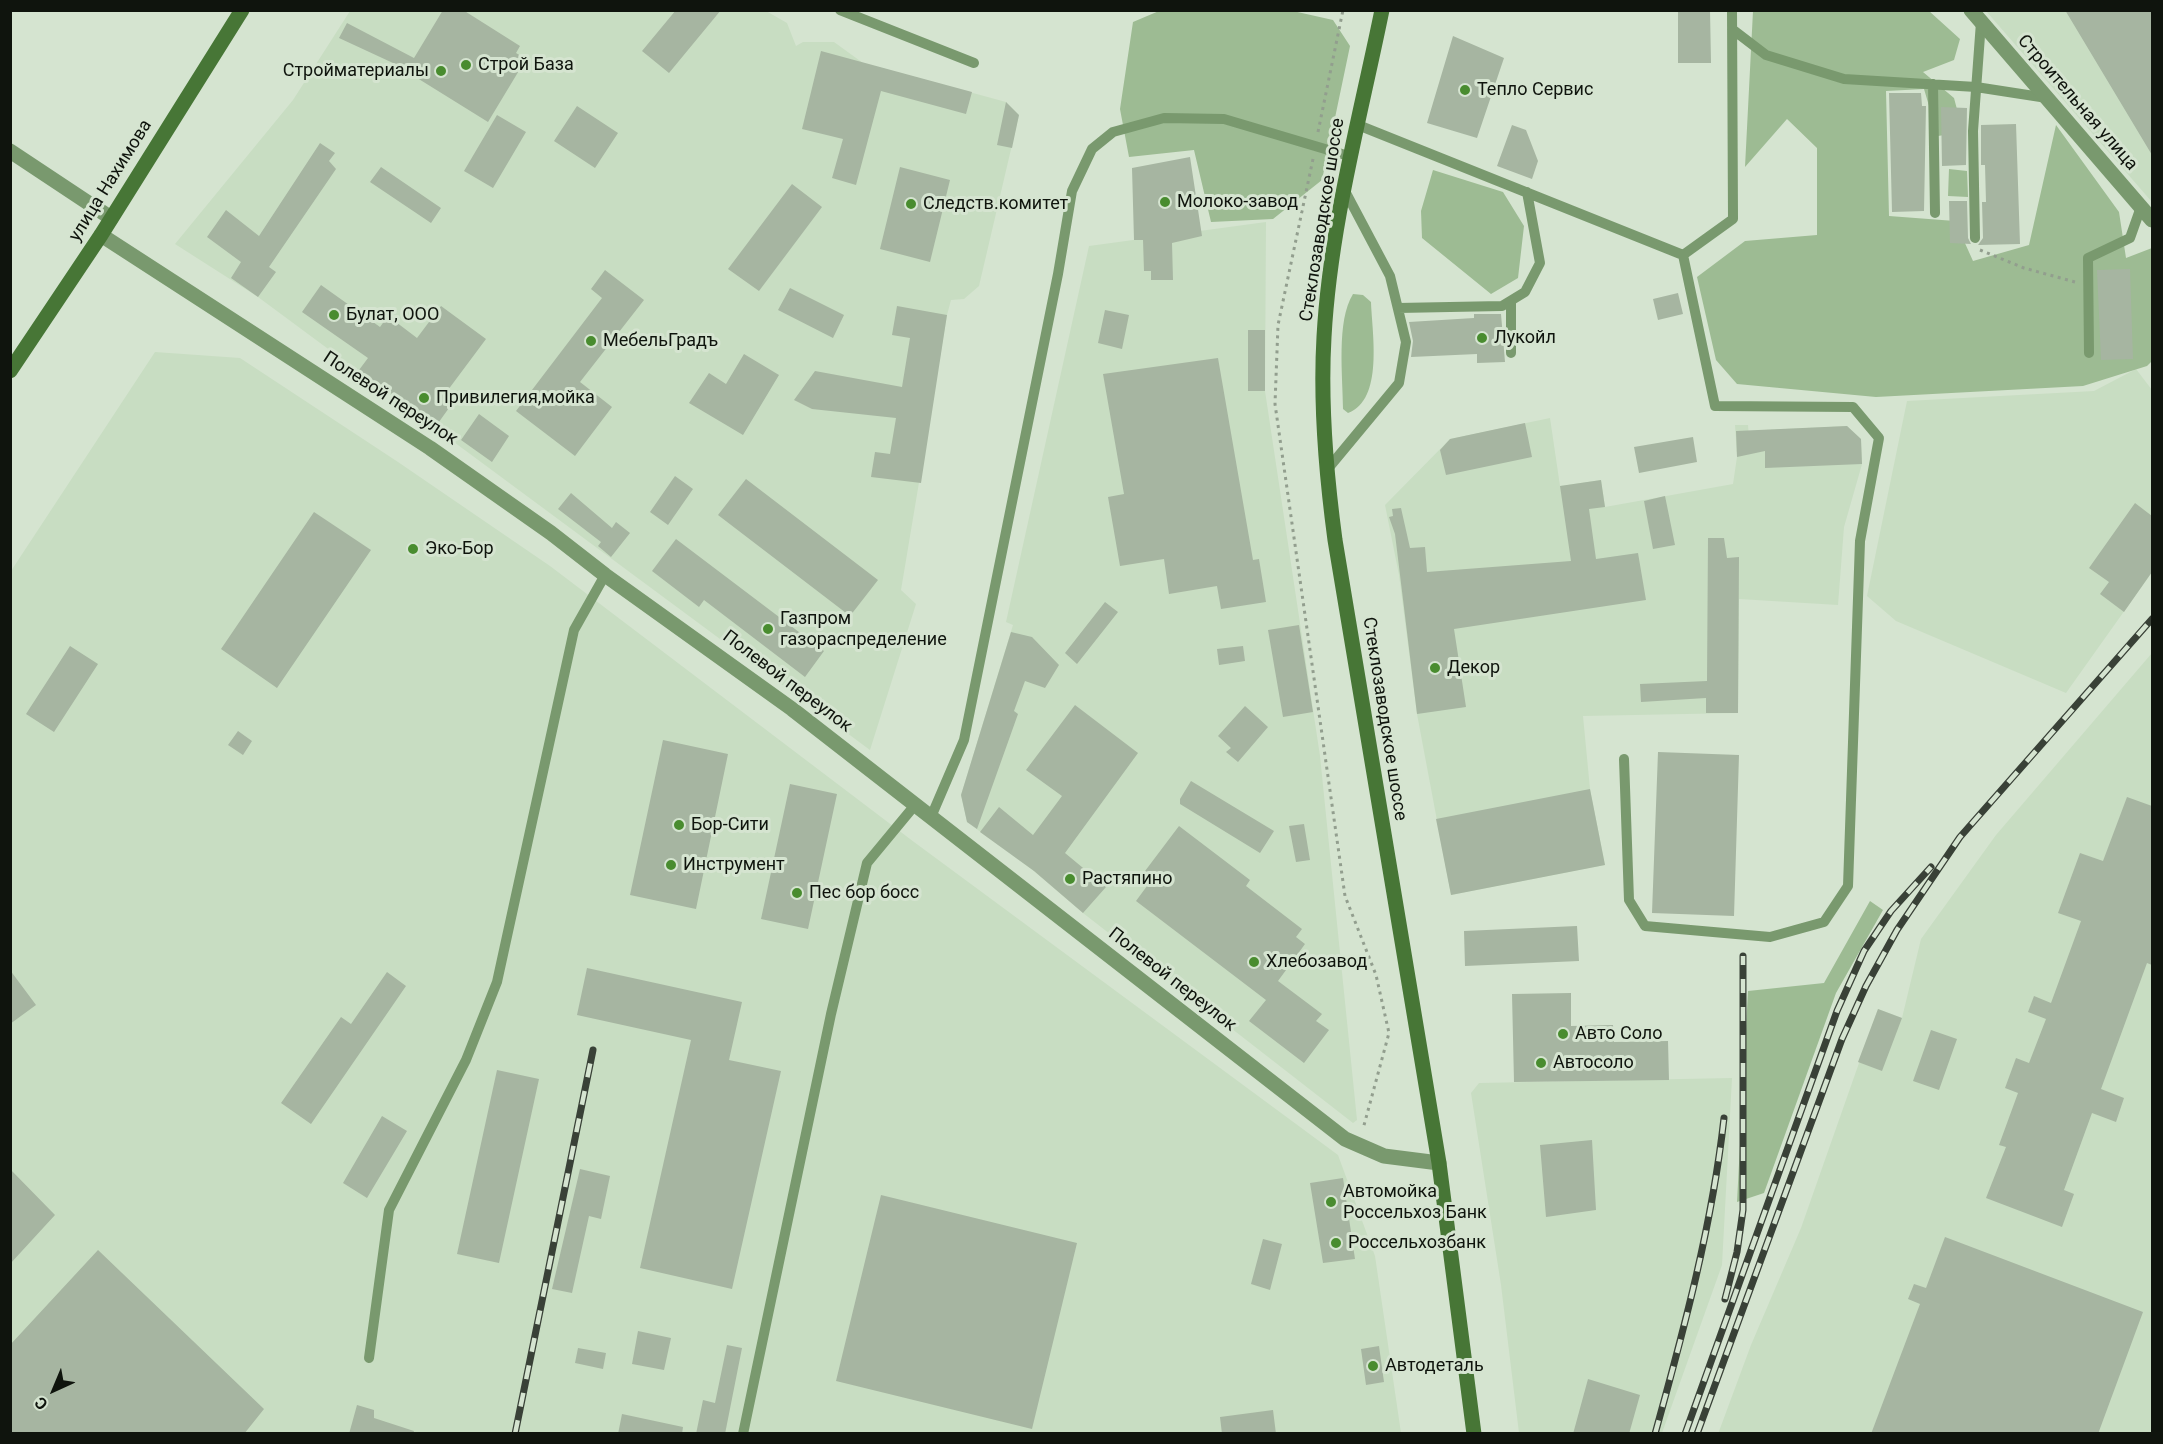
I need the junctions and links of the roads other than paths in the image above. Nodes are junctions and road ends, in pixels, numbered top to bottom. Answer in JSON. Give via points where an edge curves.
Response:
{"nodes":[{"id":1,"x":243,"y":10,"type":"edge"},
{"id":2,"x":840,"y":10,"type":"edge"},
{"id":3,"x":1382,"y":10,"type":"edge"},
{"id":4,"x":1732,"y":10,"type":"edge"},
{"id":5,"x":1976,"y":16,"type":"edge"},
{"id":6,"x":1732,"y":29,"type":"junction"},
{"id":7,"x":974,"y":63,"type":"dead end"},
{"id":8,"x":1933,"y":84,"type":"junction"},
{"id":9,"x":1976,"y":87,"type":"junction"},
{"id":10,"x":2047,"y":98,"type":"junction"},
{"id":11,"x":1358,"y":125,"type":"junction"},
{"id":12,"x":10,"y":151,"type":"edge"},
{"id":13,"x":1352,"y":158,"type":"junction"},
{"id":14,"x":1345,"y":191,"type":"junction"},
{"id":15,"x":1527,"y":192,"type":"junction"},
{"id":16,"x":2141,"y":207,"type":"junction"},
{"id":17,"x":1935,"y":213,"type":"dead end"},
{"id":18,"x":111,"y":218,"type":"junction"},
{"id":19,"x":2152,"y":220,"type":"edge"},
{"id":20,"x":101,"y":235,"type":"junction"},
{"id":21,"x":1975,"y":238,"type":"road end"},
{"id":22,"x":1683,"y":255,"type":"junction"},
{"id":23,"x":1511,"y":301,"type":"junction"},
{"id":24,"x":1398,"y":308,"type":"junction"},
{"id":25,"x":1511,"y":353,"type":"dead end"},
{"id":26,"x":2089,"y":353,"type":"dead end"},
{"id":27,"x":10,"y":371,"type":"edge"},
{"id":28,"x":1326,"y":471,"type":"junction"},
{"id":29,"x":605,"y":575,"type":"junction"},
{"id":30,"x":1624,"y":759,"type":"dead end"},
{"id":31,"x":915,"y":805,"type":"junction"},
{"id":32,"x":931,"y":818,"type":"junction"},
{"id":33,"x":1438,"y":1163,"type":"junction"},
{"id":34,"x":369,"y":1358,"type":"dead end"},
{"id":35,"x":743,"y":1434,"type":"edge"},
{"id":36,"x":1474,"y":1434,"type":"edge"}],
"edges":[{"from":1,"to":18,"type":"main road","name":"улица Нахимова"},
{"from":2,"to":7,"type":"lane"},
{"from":3,"to":11,"type":"main road","name":"Стеклозаводское шоссе"},
{"from":4,"to":6,"type":"lane"},
{"from":5,"to":9,"type":"lane"},
{"from":5,"to":10,"type":"street","name":"Строительная улица"},
{"from":6,"to":8,"type":"lane","via":[[1766,55],[1844,79]]},
{"from":6,"to":22,"type":"lane","via":[[1733,219]]},
{"from":8,"to":9,"type":"lane"},
{"from":8,"to":17,"type":"lane"},
{"from":9,"to":10,"type":"lane"},
{"from":9,"to":21,"type":"lane"},
{"from":10,"to":16,"type":"street","name":"Строительная улица"},
{"from":11,"to":13,"type":"main road","name":"Стеклозаводское шоссе"},
{"from":11,"to":15,"type":"lane"},
{"from":12,"to":18,"type":"street"},
{"from":13,"to":14,"type":"main road","name":"Стеклозаводское шоссе"},
{"from":13,"to":32,"type":"lane","via":[[1224,119],[1164,118],[1113,132],[1092,149],[1072,191],[964,740]]},
{"from":14,"to":24,"type":"lane","via":[[1390,276]]},
{"from":14,"to":28,"type":"main road","name":"Стеклозаводское шоссе","via":[[1324,336]]},
{"from":15,"to":22,"type":"lane"},
{"from":15,"to":23,"type":"lane","via":[[1540,263],[1526,292]]},
{"from":16,"to":19,"type":"street","name":"Строительная улица"},
{"from":16,"to":26,"type":"lane","via":[[2130,238],[2088,258]]},
{"from":18,"to":20,"type":"main road","name":"улица Нахимова"},
{"from":20,"to":27,"type":"main road","name":"улица Нахимова"},
{"from":20,"to":29,"type":"street","name":"Полевой переулок","via":[[430,448]]},
{"from":22,"to":30,"type":"lane","via":[[1715,406],[1853,407],[1879,438],[1860,541],[1848,886],[1824,922],[1770,937],[1645,926],[1629,900]]},
{"from":23,"to":24,"type":"lane","via":[[1502,306]]},
{"from":23,"to":25,"type":"lane"},
{"from":24,"to":28,"type":"lane","via":[[1406,342],[1399,383]]},
{"from":28,"to":33,"type":"main road","name":"Стеклозаводское шоссе","via":[[1336,552]]},
{"from":29,"to":31,"type":"street","name":"Полевой переулок","via":[[783,702]]},
{"from":29,"to":34,"type":"lane","via":[[574,630],[497,982],[466,1060],[389,1210]]},
{"from":31,"to":32,"type":"street","name":"Полевой переулок"},
{"from":31,"to":35,"type":"lane","via":[[867,863],[831,1014]]},
{"from":32,"to":33,"type":"street","name":"Полевой переулок","via":[[1345,1139],[1383,1156]]},
{"from":33,"to":36,"type":"main road","name":"Стеклозаводское шоссе"}]}
